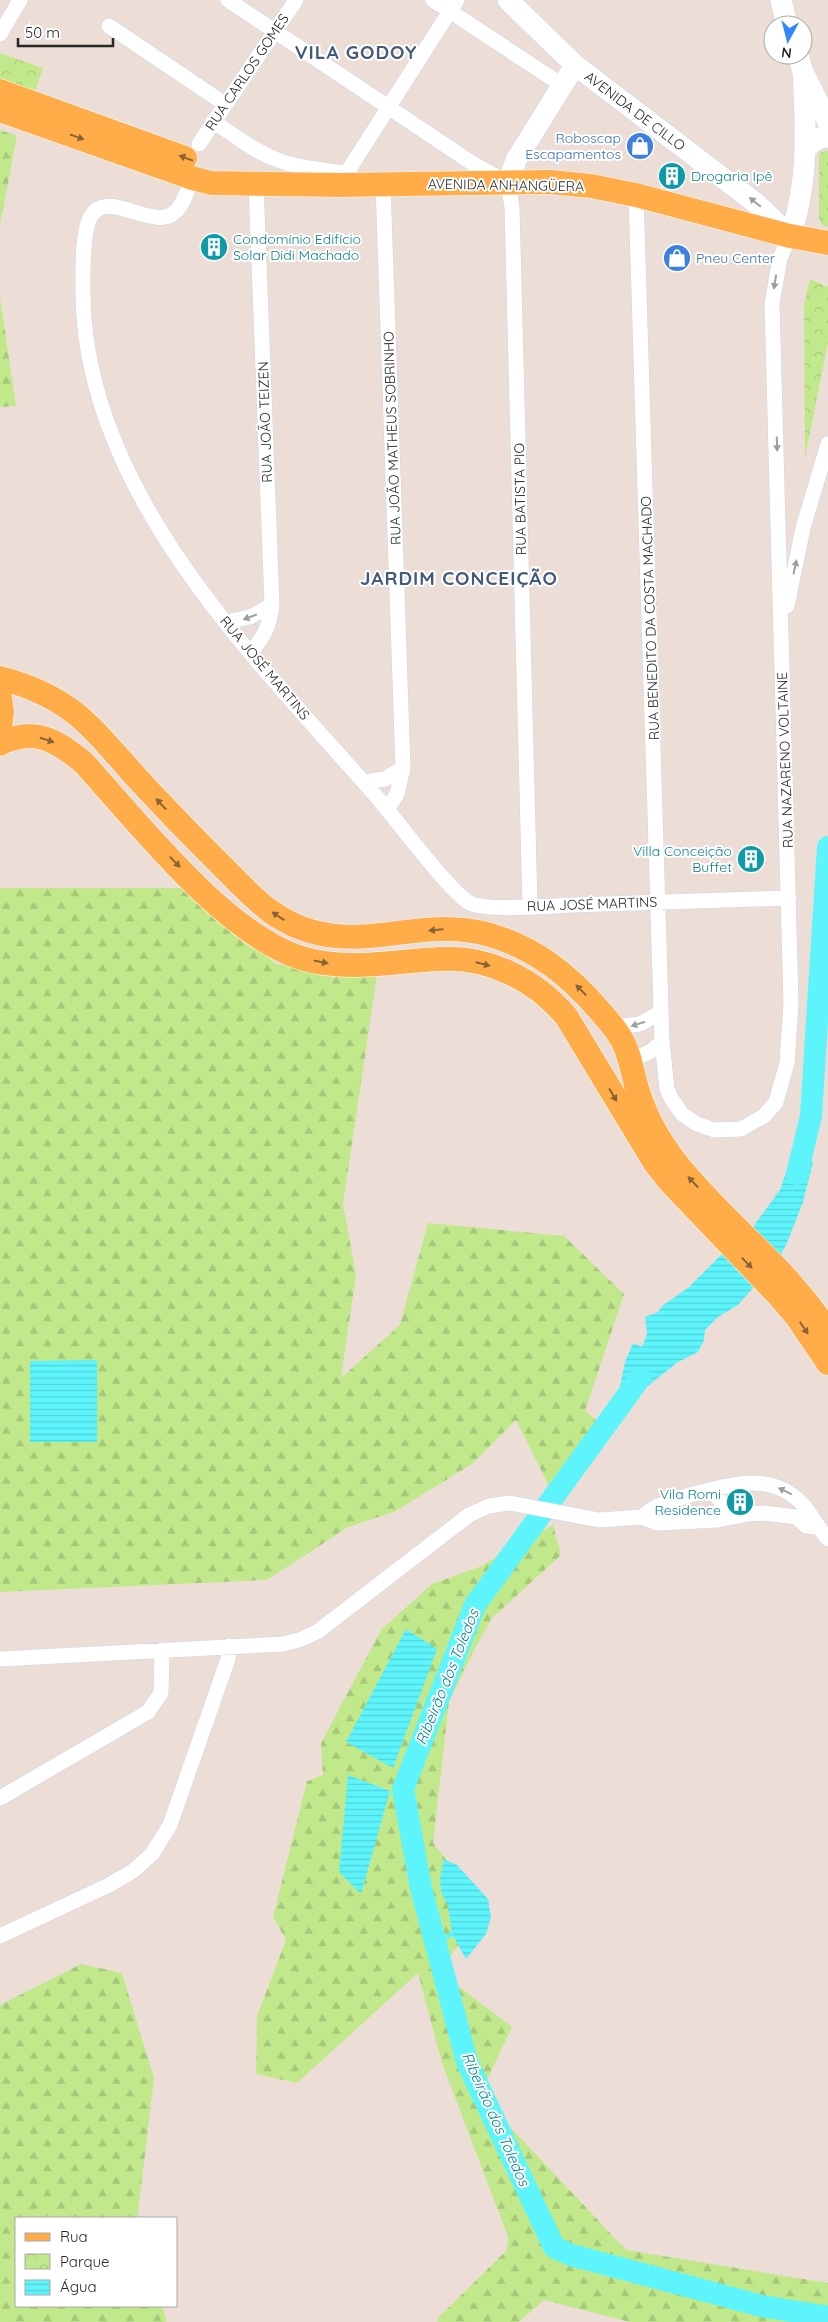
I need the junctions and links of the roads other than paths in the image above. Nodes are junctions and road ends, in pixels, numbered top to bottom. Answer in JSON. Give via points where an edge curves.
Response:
{"nodes":[{"id":1,"x":20,"y":0,"type":"edge"},
{"id":2,"x":228,"y":0,"type":"edge"},
{"id":3,"x":296,"y":0,"type":"edge"},
{"id":4,"x":433,"y":0,"type":"edge"},
{"id":5,"x":508,"y":0,"type":"edge"},
{"id":6,"x":781,"y":0,"type":"edge"},
{"id":7,"x":453,"y":6,"type":"edge"},
{"id":8,"x":785,"y":15,"type":"edge"},
{"id":9,"x":110,"y":26,"type":"dead end"},
{"id":10,"x":275,"y":31,"type":"junction"},
{"id":11,"x":0,"y":34,"type":"edge"},
{"id":12,"x":575,"y":65,"type":"junction"},
{"id":13,"x":800,"y":65,"type":"edge"},
{"id":14,"x":801,"y":65,"type":"edge"},
{"id":15,"x":562,"y":85,"type":"junction"},
{"id":16,"x":0,"y":91,"type":"edge"},
{"id":17,"x":225,"y":104,"type":"junction"},
{"id":18,"x":388,"y":107,"type":"junction"},
{"id":19,"x":0,"y":110,"type":"edge"},
{"id":20,"x":33,"y":112,"type":"junction"},
{"id":21,"x":213,"y":121,"type":"junction"},
{"id":22,"x":828,"y":122,"type":"edge"},
{"id":23,"x":828,"y":137,"type":"edge"},
{"id":24,"x":199,"y":144,"type":"dead end"},
{"id":25,"x":805,"y":148,"type":"junction"},
{"id":26,"x":192,"y":178,"type":"junction"},
{"id":27,"x":342,"y":179,"type":"junction"},
{"id":28,"x":508,"y":183,"type":"junction"},
{"id":29,"x":251,"y":184,"type":"junction"},
{"id":30,"x":383,"y":184,"type":"junction"},
{"id":31,"x":636,"y":194,"type":"junction"},
{"id":32,"x":790,"y":236,"type":"junction"},
{"id":33,"x":828,"y":243,"type":"edge"},
{"id":34,"x":828,"y":254,"type":"edge"},
{"id":35,"x":828,"y":444,"type":"edge"},
{"id":36,"x":779,"y":524,"type":"junction"},
{"id":37,"x":804,"y":528,"type":"junction"},
{"id":38,"x":272,"y":605,"type":"junction"},
{"id":39,"x":226,"y":622,"type":"junction"},
{"id":40,"x":782,"y":632,"type":"junction"},
{"id":41,"x":250,"y":653,"type":"junction"},
{"id":42,"x":0,"y":678,"type":"edge"},
{"id":43,"x":0,"y":698,"type":"edge"},
{"id":44,"x":0,"y":727,"type":"edge"},
{"id":45,"x":0,"y":744,"type":"edge"},
{"id":46,"x":403,"y":768,"type":"junction"},
{"id":47,"x":364,"y":782,"type":"junction"},
{"id":48,"x":387,"y":809,"type":"junction"},
{"id":49,"x":789,"y":898,"type":"junction"},
{"id":50,"x":658,"y":901,"type":"junction"},
{"id":51,"x":530,"y":907,"type":"junction"},
{"id":52,"x":661,"y":1012,"type":"junction"},
{"id":53,"x":613,"y":1027,"type":"junction"},
{"id":54,"x":581,"y":1038,"type":"junction"},
{"id":55,"x":662,"y":1042,"type":"junction"},
{"id":56,"x":630,"y":1061,"type":"junction"},
{"id":57,"x":721,"y":1224,"type":"junction"},
{"id":58,"x":784,"y":1288,"type":"junction"},
{"id":59,"x":828,"y":1332,"type":"edge"},
{"id":60,"x":828,"y":1363,"type":"edge"},
{"id":61,"x":710,"y":1491,"type":"junction"},
{"id":62,"x":642,"y":1517,"type":"junction"},
{"id":63,"x":718,"y":1520,"type":"junction"},
{"id":64,"x":817,"y":1527,"type":"junction"},
{"id":65,"x":828,"y":1540,"type":"edge"},
{"id":66,"x":229,"y":1646,"type":"junction"},
{"id":67,"x":162,"y":1650,"type":"junction"},
{"id":68,"x":0,"y":1659,"type":"edge"},
{"id":69,"x":0,"y":1798,"type":"edge"},
{"id":70,"x":0,"y":1936,"type":"edge"}],
"edges":[{"from":1,"to":11,"type":"street"},
{"from":2,"to":10,"type":"street"},
{"from":3,"to":10,"type":"street","name":"RUA CARLOS GOMES"},
{"from":4,"to":7,"type":"street"},
{"from":5,"to":12,"type":"main road","name":"AVENIDA DE CILLO"},
{"from":6,"to":8,"type":"main road"},
{"from":7,"to":15,"type":"street"},
{"from":7,"to":18,"type":"street"},
{"from":9,"to":17,"type":"street"},
{"from":10,"to":17,"type":"street","name":"RUA CARLOS GOMES"},
{"from":10,"to":18,"type":"street"},
{"from":12,"to":15,"type":"main road"},
{"from":32,"to":12,"type":"main road","name":"AVENIDA DE CILLO","one_way":true,"via":[[757,204]]},
{"from":13,"to":25,"type":"main road"},
{"from":14,"to":22,"type":"main road"},
{"from":15,"to":28,"type":"main road","via":[[516,160]]},
{"from":16,"to":20,"type":"main road"},
{"from":17,"to":21,"type":"street","name":"RUA CARLOS GOMES"},
{"from":18,"to":27,"type":"street"},
{"from":18,"to":28,"type":"street"},
{"from":19,"to":20,"type":"main road"},
{"from":20,"to":26,"type":"main road","name":"AVENIDA ANHANGÜERA","one_way":true},
{"from":29,"to":20,"type":"main road","name":"AVENIDA ANHANGÜERA","one_way":true,"via":[[231,174]]},
{"from":21,"to":24,"type":"street","name":"RUA CARLOS GOMES"},
{"from":21,"to":27,"type":"street","via":[[274,159]]},
{"from":23,"to":25,"type":"main road","via":[[819,138]]},
{"from":25,"to":32,"type":"main road","via":[[798,206]]},
{"from":26,"to":29,"type":"main road","name":"AVENIDA ANHANGÜERA","via":[[211,183]]},
{"from":26,"to":39,"type":"street","name":"RUA JOSÉ MARTINS","via":[[182,203],[175,213],[166,217],[157,218],[116,206],[104,207],[94,213],[87,225],[84,252],[83,312],[88,357],[122,459],[169,542]]},
{"from":27,"to":29,"type":"main road","name":"AVENIDA ANHANGÜERA"},
{"from":27,"to":30,"type":"main road","name":"AVENIDA ANHANGÜERA"},
{"from":28,"to":30,"type":"main road","name":"AVENIDA ANHANGÜERA"},
{"from":28,"to":31,"type":"main road","name":"AVENIDA ANHANGÜERA","via":[[550,182]]},
{"from":28,"to":51,"type":"street","name":"RUA BATISTA PIO","via":[[512,207]]},
{"from":29,"to":38,"type":"street","name":"RUA JOÃO TEIZEN"},
{"from":30,"to":46,"type":"street","name":"RUA JOÃO MATHEUS SOBRINHO"},
{"from":31,"to":32,"type":"main road","name":"AVENIDA ANHANGÜERA"},
{"from":31,"to":50,"type":"street","name":"RUA BENEDITO DA COSTA MACHADO"},
{"from":32,"to":33,"type":"main road"},
{"from":32,"to":34,"type":"main road","name":"AVENIDA DE CILLO"},
{"from":32,"to":36,"type":"street","name":"RUA NAZARENO VOLTAINE","one_way":true,"via":[[780,258],[772,304]]},
{"from":35,"to":37,"type":"street"},
{"from":36,"to":37,"type":"street","via":[[791,529]]},
{"from":36,"to":40,"type":"street","name":"RUA NAZARENO VOLTAINE"},
{"from":40,"to":37,"type":"street","one_way":true},
{"from":38,"to":39,"type":"street","one_way":true,"via":[[250,617]]},
{"from":38,"to":41,"type":"street","name":"RUA JOÃO TEIZEN","via":[[269,626]]},
{"from":39,"to":41,"type":"street","name":"RUA JOSÉ MARTINS"},
{"from":40,"to":49,"type":"street","name":"RUA NAZARENO VOLTAINE"},
{"from":41,"to":47,"type":"street","name":"RUA JOSÉ MARTINS"},
{"from":53,"to":42,"type":"main road","one_way":true,"via":[[562,972],[517,944],[487,934],[443,930],[327,936],[302,930],[284,920],[246,891],[76,714],[44,694]]},
{"from":43,"to":44,"type":"main road"},
{"from":45,"to":54,"type":"main road","one_way":true,"via":[[25,736],[47,738],[66,747],[200,888],[237,922],[275,948],[332,964],[442,958],[489,965],[513,974],[541,991],[566,1016]]},
{"from":46,"to":47,"type":"street","via":[[385,778]]},
{"from":46,"to":48,"type":"street","name":"RUA JOÃO MATHEUS SOBRINHO","via":[[397,794]]},
{"from":47,"to":48,"type":"street","name":"RUA JOSÉ MARTINS"},
{"from":48,"to":51,"type":"street","name":"RUA JOSÉ MARTINS","via":[[462,898],[480,906]]},
{"from":49,"to":50,"type":"street","name":"RUA JOSÉ MARTINS"},
{"from":49,"to":55,"type":"street","name":"RUA NAZARENO VOLTAINE","via":[[791,1003],[787,1063],[779,1094],[770,1110],[749,1126],[732,1130],[706,1128],[689,1120],[675,1106],[667,1089]]},
{"from":50,"to":51,"type":"street","name":"RUA JOSÉ MARTINS"},
{"from":50,"to":52,"type":"street","name":"RUA BENEDITO DA COSTA MACHADO"},
{"from":52,"to":53,"type":"street","one_way":true,"via":[[640,1024]]},
{"from":52,"to":55,"type":"street","name":"RUA BENEDITO DA COSTA MACHADO"},
{"from":53,"to":56,"type":"main road","via":[[624,1043]]},
{"from":54,"to":56,"type":"main road","via":[[604,1060]]},
{"from":54,"to":57,"type":"main road","one_way":true,"via":[[655,1163]]},
{"from":55,"to":56,"type":"street"},
{"from":57,"to":56,"type":"main road","one_way":true,"via":[[667,1151],[641,1101]]},
{"from":57,"to":58,"type":"main road"},
{"from":58,"to":59,"type":"main road"},
{"from":58,"to":60,"type":"main road","one_way":true,"via":[[797,1317]]},
{"from":61,"to":62,"type":"street","via":[[653,1508]]},
{"from":61,"to":63,"type":"street","via":[[721,1500],[722,1511]]},
{"from":64,"to":61,"type":"street","one_way":true,"via":[[813,1516],[794,1495],[774,1486],[751,1483]]},
{"from":62,"to":63,"type":"street","via":[[657,1523]]},
{"from":62,"to":66,"type":"street","via":[[599,1520],[530,1506],[499,1504],[469,1515],[317,1632],[282,1644]]},
{"from":63,"to":64,"type":"street","via":[[764,1513],[796,1517],[806,1526]]},
{"from":64,"to":65,"type":"street"},
{"from":66,"to":67,"type":"street"},
{"from":66,"to":70,"type":"street","via":[[228,1659],[170,1825],[159,1845],[144,1863],[122,1878]]},
{"from":67,"to":68,"type":"street"},
{"from":67,"to":69,"type":"street","via":[[161,1693],[148,1712]]}]}
